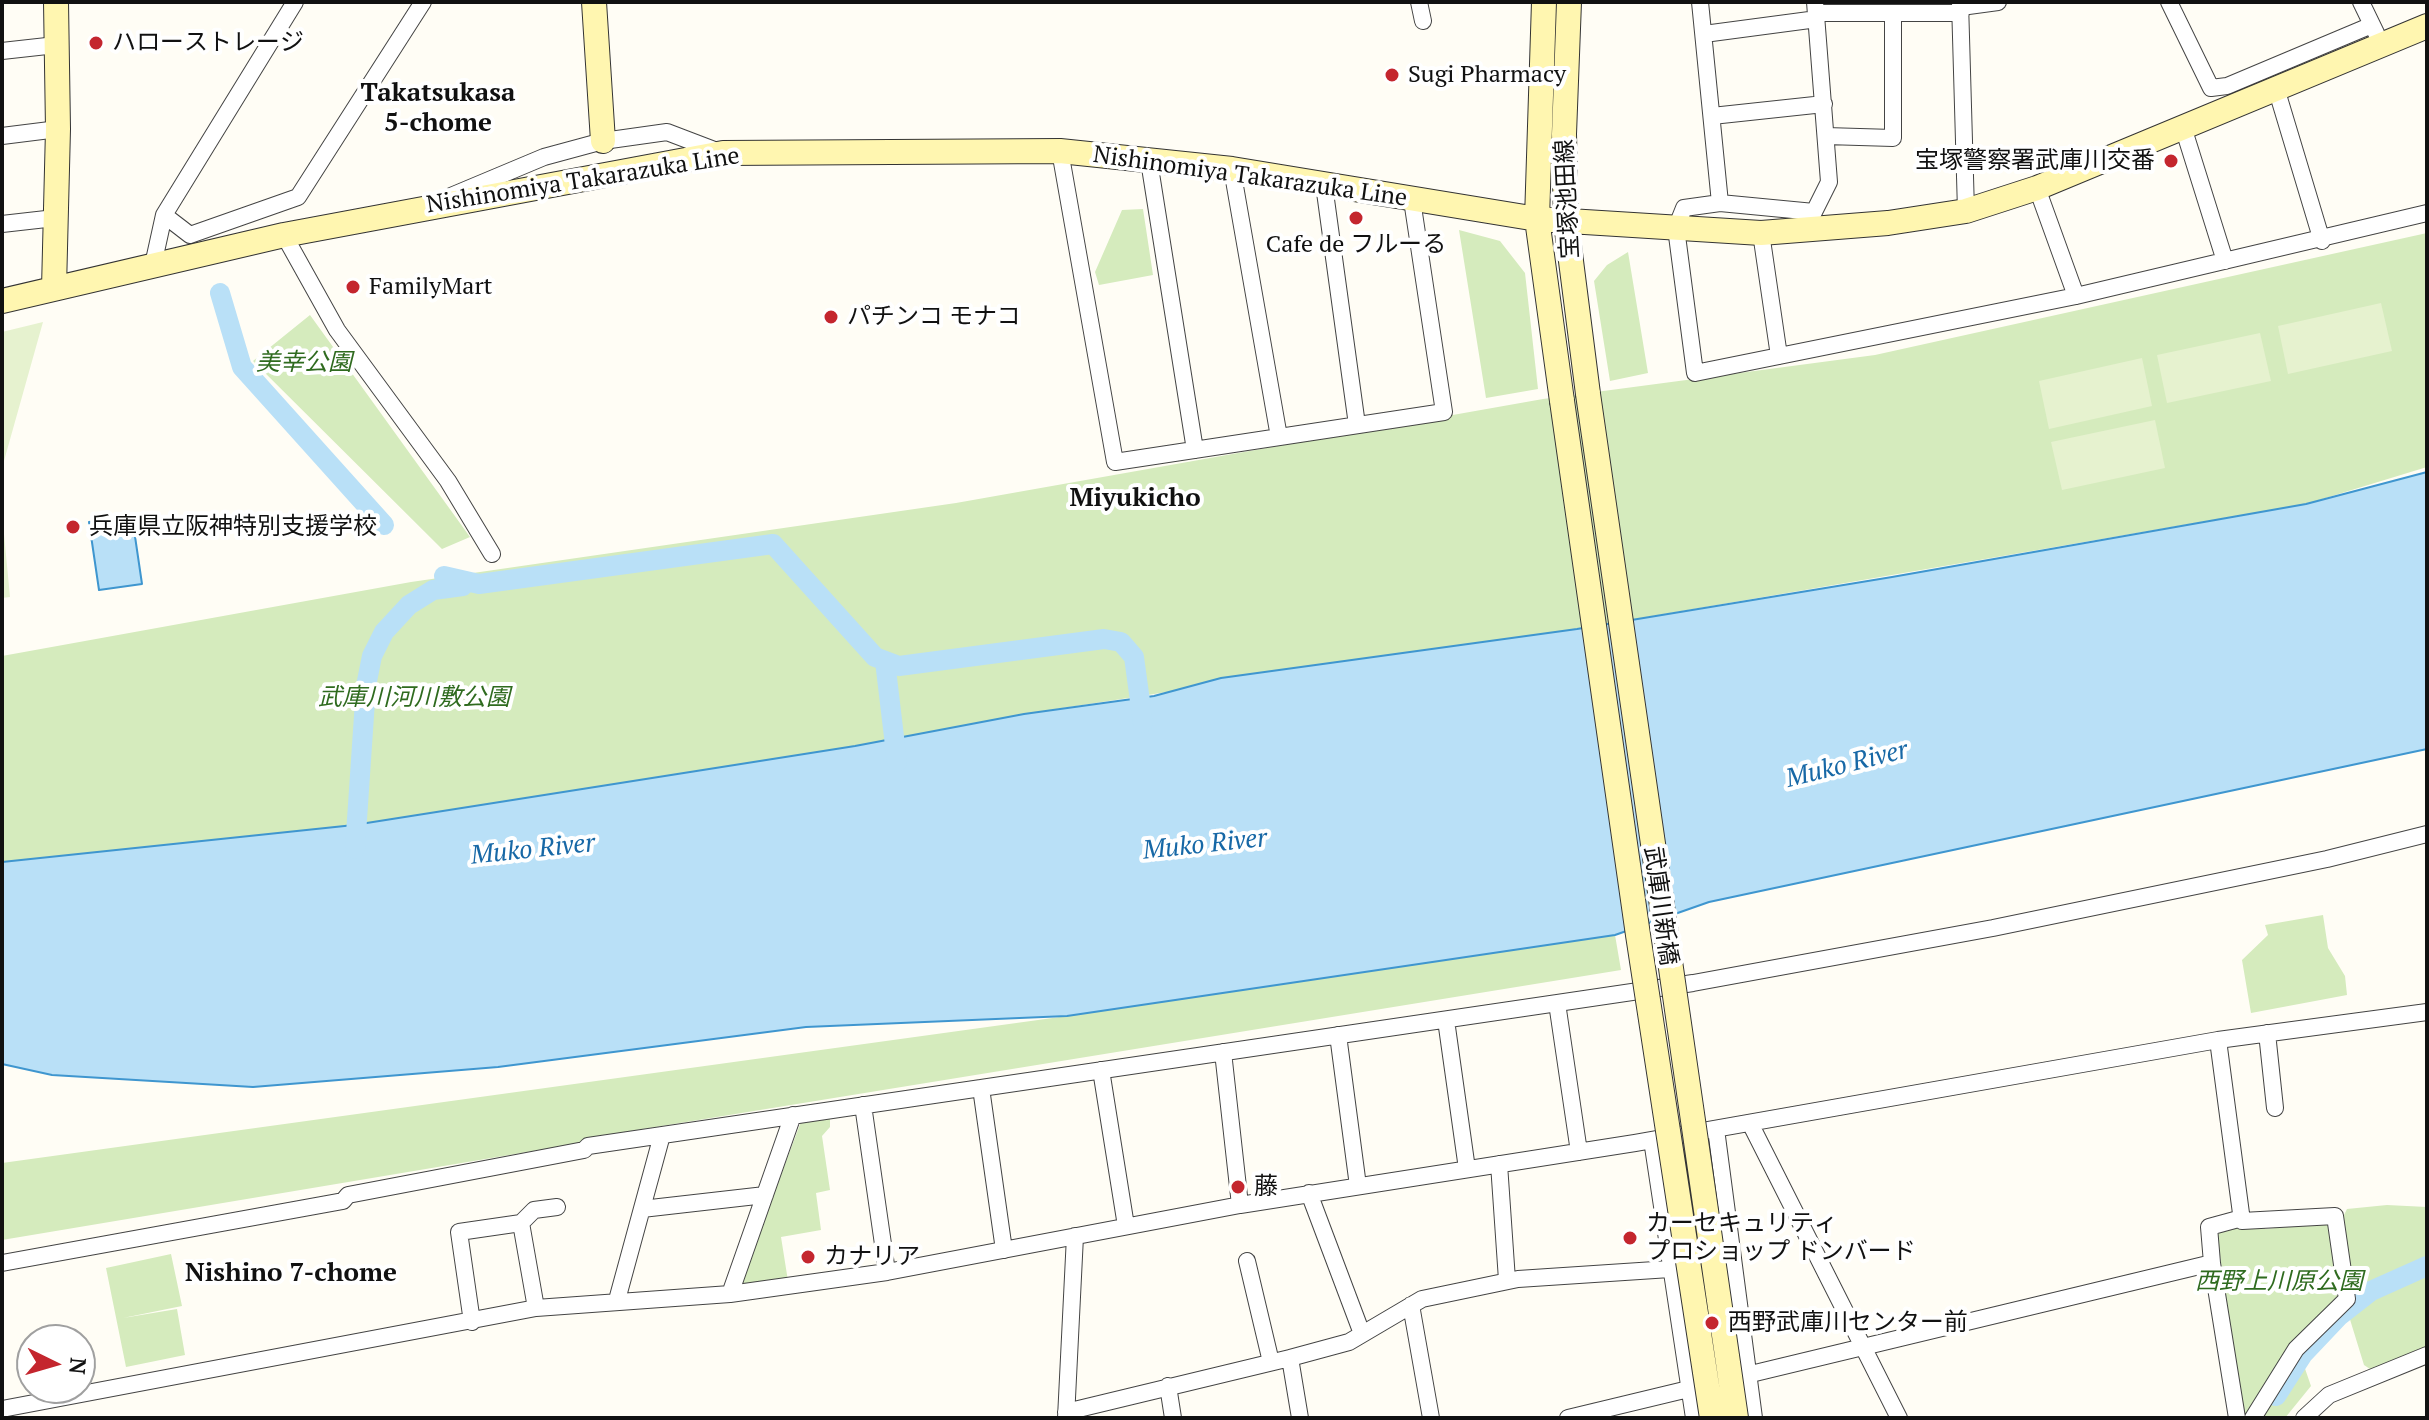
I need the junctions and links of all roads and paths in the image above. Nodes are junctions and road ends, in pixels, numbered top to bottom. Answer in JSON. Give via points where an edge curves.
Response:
{"nodes":[{"id":1,"x":56,"y":2,"type":"edge"},
{"id":2,"x":295,"y":2,"type":"edge"},
{"id":3,"x":423,"y":2,"type":"edge"},
{"id":4,"x":594,"y":2,"type":"edge"},
{"id":5,"x":1419,"y":2,"type":"edge"},
{"id":6,"x":1544,"y":2,"type":"edge"},
{"id":7,"x":1569,"y":2,"type":"edge"},
{"id":8,"x":1700,"y":2,"type":"edge"},
{"id":9,"x":1998,"y":2,"type":"edge"},
{"id":10,"x":2169,"y":2,"type":"edge"},
{"id":11,"x":2361,"y":2,"type":"edge"},
{"id":12,"x":1961,"y":7,"type":"edge"},
{"id":13,"x":1816,"y":11,"type":"edge"},
{"id":14,"x":1893,"y":13,"type":"junction"},
{"id":15,"x":1423,"y":21,"type":"dead end"},
{"id":16,"x":2427,"y":26,"type":"edge"},
{"id":17,"x":1704,"y":34,"type":"junction"},
{"id":18,"x":2377,"y":35,"type":"junction"},
{"id":19,"x":56,"y":45,"type":"junction"},
{"id":20,"x":2,"y":51,"type":"edge"},
{"id":21,"x":2276,"y":88,"type":"junction"},
{"id":22,"x":1824,"y":104,"type":"junction"},
{"id":23,"x":1712,"y":116,"type":"junction"},
{"id":24,"x":2183,"y":127,"type":"junction"},
{"id":25,"x":58,"y":129,"type":"junction"},
{"id":26,"x":2,"y":136,"type":"edge"},
{"id":27,"x":1826,"y":136,"type":"junction"},
{"id":28,"x":603,"y":141,"type":"junction"},
{"id":29,"x":1060,"y":151,"type":"junction"},
{"id":30,"x":723,"y":153,"type":"junction"},
{"id":31,"x":1149,"y":161,"type":"junction"},
{"id":32,"x":1232,"y":169,"type":"junction"},
{"id":33,"x":1324,"y":185,"type":"junction"},
{"id":34,"x":2037,"y":188,"type":"junction"},
{"id":35,"x":1412,"y":200,"type":"junction"},
{"id":36,"x":1720,"y":203,"type":"junction"},
{"id":37,"x":429,"y":205,"type":"junction"},
{"id":38,"x":1966,"y":211,"type":"junction"},
{"id":39,"x":2427,"y":213,"type":"edge"},
{"id":40,"x":164,"y":215,"type":"junction"},
{"id":41,"x":55,"y":218,"type":"junction"},
{"id":42,"x":1537,"y":219,"type":"junction"},
{"id":43,"x":1566,"y":222,"type":"junction"},
{"id":44,"x":1809,"y":222,"type":"junction"},
{"id":45,"x":2,"y":224,"type":"edge"},
{"id":46,"x":1676,"y":228,"type":"junction"},
{"id":47,"x":1761,"y":233,"type":"junction"},
{"id":48,"x":284,"y":235,"type":"junction"},
{"id":49,"x":2322,"y":241,"type":"junction"},
{"id":50,"x":2225,"y":261,"type":"junction"},
{"id":51,"x":153,"y":265,"type":"junction"},
{"id":52,"x":54,"y":288,"type":"junction"},
{"id":53,"x":2076,"y":296,"type":"junction"},
{"id":54,"x":2,"y":301,"type":"edge"},
{"id":55,"x":1779,"y":356,"type":"junction"},
{"id":56,"x":1588,"y":394,"type":"joint"},
{"id":57,"x":1357,"y":425,"type":"junction"},
{"id":58,"x":1279,"y":437,"type":"junction"},
{"id":59,"x":1195,"y":450,"type":"junction"},
{"id":60,"x":492,"y":554,"type":"dead end"},
{"id":61,"x":2427,"y":834,"type":"edge"},
{"id":62,"x":1557,"y":1003,"type":"junction"},
{"id":63,"x":2427,"y":1012,"type":"edge"},
{"id":64,"x":1446,"y":1020,"type":"junction"},
{"id":65,"x":2267,"y":1033,"type":"junction"},
{"id":66,"x":1338,"y":1035,"type":"junction"},
{"id":67,"x":2218,"y":1040,"type":"junction"},
{"id":68,"x":1223,"y":1052,"type":"junction"},
{"id":69,"x":1101,"y":1070,"type":"junction"},
{"id":70,"x":981,"y":1088,"type":"junction"},
{"id":71,"x":863,"y":1105,"type":"junction"},
{"id":72,"x":2275,"y":1108,"type":"dead end"},
{"id":73,"x":793,"y":1115,"type":"junction"},
{"id":74,"x":1750,"y":1123,"type":"junction"},
{"id":75,"x":1716,"y":1129,"type":"junction"},
{"id":76,"x":662,"y":1135,"type":"junction"},
{"id":77,"x":1652,"y":1140,"type":"junction"},
{"id":78,"x":1579,"y":1152,"type":"junction"},
{"id":79,"x":1499,"y":1164,"type":"junction"},
{"id":80,"x":1467,"y":1169,"type":"junction"},
{"id":81,"x":1358,"y":1186,"type":"junction"},
{"id":82,"x":1309,"y":1193,"type":"junction"},
{"id":83,"x":765,"y":1195,"type":"junction"},
{"id":84,"x":1240,"y":1205,"type":"junction"},
{"id":85,"x":557,"y":1207,"type":"dead end"},
{"id":86,"x":642,"y":1209,"type":"junction"},
{"id":87,"x":2242,"y":1218,"type":"junction"},
{"id":88,"x":521,"y":1223,"type":"junction"},
{"id":89,"x":1126,"y":1226,"type":"junction"},
{"id":90,"x":1075,"y":1236,"type":"junction"},
{"id":91,"x":1004,"y":1250,"type":"junction"},
{"id":92,"x":1247,"y":1261,"type":"dead end"},
{"id":93,"x":2,"y":1263,"type":"edge"},
{"id":94,"x":2212,"y":1263,"type":"junction"},
{"id":95,"x":1670,"y":1269,"type":"junction"},
{"id":96,"x":887,"y":1272,"type":"junction"},
{"id":97,"x":1507,"y":1280,"type":"junction"},
{"id":98,"x":730,"y":1294,"type":"junction"},
{"id":99,"x":617,"y":1300,"type":"junction"},
{"id":100,"x":1411,"y":1305,"type":"junction"},
{"id":101,"x":536,"y":1308,"type":"junction"},
{"id":102,"x":472,"y":1322,"type":"junction"},
{"id":103,"x":1361,"y":1331,"type":"junction"},
{"id":104,"x":1864,"y":1347,"type":"junction"},
{"id":105,"x":2427,"y":1355,"type":"edge"},
{"id":106,"x":1290,"y":1358,"type":"junction"},
{"id":107,"x":1271,"y":1362,"type":"junction"},
{"id":108,"x":1747,"y":1375,"type":"junction"},
{"id":109,"x":1168,"y":1386,"type":"junction"},
{"id":110,"x":1689,"y":1388,"type":"junction"},
{"id":111,"x":2,"y":1409,"type":"edge"},
{"id":112,"x":1066,"y":1415,"type":"edge"},
{"id":113,"x":1173,"y":1418,"type":"edge"},
{"id":114,"x":1300,"y":1418,"type":"edge"},
{"id":115,"x":1431,"y":1418,"type":"edge"},
{"id":116,"x":1568,"y":1418,"type":"edge"},
{"id":117,"x":1694,"y":1418,"type":"edge"},
{"id":118,"x":1712,"y":1418,"type":"edge"},
{"id":119,"x":1736,"y":1418,"type":"edge"},
{"id":120,"x":1754,"y":1418,"type":"edge"},
{"id":121,"x":1899,"y":1418,"type":"edge"},
{"id":122,"x":2237,"y":1418,"type":"edge"},
{"id":123,"x":2253,"y":1418,"type":"edge"},
{"id":124,"x":2304,"y":1418,"type":"edge"}],
"edges":[{"from":1,"to":19,"type":"street"},
{"from":2,"to":40,"type":"street"},
{"from":3,"to":40,"type":"street","via":[[298,197],[190,235]]},
{"from":4,"to":28,"type":"street"},
{"from":5,"to":15,"type":"street"},
{"from":6,"to":42,"type":"street","name":"武庫川新橋"},
{"from":7,"to":43,"type":"street","name":"宝塚池田線"},
{"from":8,"to":17,"type":"street"},
{"from":9,"to":12,"type":"street"},
{"from":10,"to":18,"type":"street","via":[[2211,88]]},
{"from":11,"to":18,"type":"street"},
{"from":12,"to":14,"type":"street"},
{"from":12,"to":38,"type":"street"},
{"from":13,"to":14,"type":"street"},
{"from":13,"to":17,"type":"street"},
{"from":13,"to":22,"type":"street"},
{"from":14,"to":27,"type":"street","via":[[1893,138]]},
{"from":16,"to":18,"type":"street","name":"Nishinomiya Takarazuka Line"},
{"from":17,"to":23,"type":"street"},
{"from":18,"to":21,"type":"street","name":"Nishinomiya Takarazuka Line"},
{"from":19,"to":20,"type":"street"},
{"from":19,"to":25,"type":"street"},
{"from":21,"to":24,"type":"street","name":"Nishinomiya Takarazuka Line"},
{"from":21,"to":49,"type":"street"},
{"from":22,"to":23,"type":"street"},
{"from":22,"to":27,"type":"street"},
{"from":23,"to":36,"type":"street"},
{"from":24,"to":34,"type":"street","name":"Nishinomiya Takarazuka Line"},
{"from":24,"to":50,"type":"street"},
{"from":25,"to":26,"type":"street"},
{"from":25,"to":41,"type":"street"},
{"from":27,"to":44,"type":"street","via":[[1829,182]]},
{"from":28,"to":30,"type":"street","via":[[667,132]]},
{"from":28,"to":37,"type":"street","via":[[544,157]]},
{"from":29,"to":30,"type":"street","name":"Nishinomiya Takarazuka Line"},
{"from":29,"to":31,"type":"street","name":"Nishinomiya Takarazuka Line"},
{"from":29,"to":59,"type":"street","via":[[1115,462]]},
{"from":30,"to":37,"type":"street","name":"Nishinomiya Takarazuka Line"},
{"from":31,"to":32,"type":"street","name":"Nishinomiya Takarazuka Line"},
{"from":31,"to":59,"type":"street"},
{"from":32,"to":33,"type":"street","name":"Nishinomiya Takarazuka Line"},
{"from":32,"to":58,"type":"street"},
{"from":33,"to":35,"type":"street","name":"Nishinomiya Takarazuka Line"},
{"from":33,"to":57,"type":"street"},
{"from":34,"to":38,"type":"street","name":"Nishinomiya Takarazuka Line"},
{"from":34,"to":53,"type":"street"},
{"from":35,"to":42,"type":"street","name":"Nishinomiya Takarazuka Line"},
{"from":35,"to":57,"type":"street","via":[[1444,412]]},
{"from":36,"to":44,"type":"street"},
{"from":36,"to":46,"type":"street","via":[[1684,208]]},
{"from":37,"to":48,"type":"street","name":"Nishinomiya Takarazuka Line"},
{"from":38,"to":44,"type":"street","name":"Nishinomiya Takarazuka Line"},
{"from":39,"to":49,"type":"street"},
{"from":40,"to":51,"type":"street"},
{"from":41,"to":45,"type":"street"},
{"from":41,"to":52,"type":"street"},
{"from":42,"to":43,"type":"street","name":"Nishinomiya Takarazuka Line"},
{"from":42,"to":118,"type":"street","name":"武庫川新橋","bridge":true},
{"from":43,"to":46,"type":"street","name":"Nishinomiya Takarazuka Line"},
{"from":43,"to":56,"type":"street","name":"宝塚池田線"},
{"from":44,"to":47,"type":"street","name":"Nishinomiya Takarazuka Line"},
{"from":46,"to":47,"type":"street","name":"Nishinomiya Takarazuka Line"},
{"from":46,"to":55,"type":"street","via":[[1695,373]]},
{"from":47,"to":55,"type":"street"},
{"from":48,"to":51,"type":"street","name":"Nishinomiya Takarazuka Line"},
{"from":48,"to":60,"type":"street","via":[[337,330],[448,481]]},
{"from":49,"to":50,"type":"street"},
{"from":50,"to":53,"type":"street"},
{"from":51,"to":52,"type":"street","name":"Nishinomiya Takarazuka Line"},
{"from":52,"to":54,"type":"street","name":"Nishinomiya Takarazuka Line"},
{"from":53,"to":55,"type":"street"},
{"from":56,"to":119,"type":"street","name":"武庫川新橋","bridge":true},
{"from":57,"to":58,"type":"street"},
{"from":58,"to":59,"type":"street"},
{"from":61,"to":62,"type":"street","via":[[1993,928]]},
{"from":62,"to":64,"type":"street"},
{"from":62,"to":78,"type":"street"},
{"from":63,"to":65,"type":"street"},
{"from":64,"to":66,"type":"street"},
{"from":64,"to":80,"type":"street"},
{"from":65,"to":67,"type":"street"},
{"from":65,"to":72,"type":"street"},
{"from":66,"to":68,"type":"street"},
{"from":66,"to":81,"type":"street"},
{"from":67,"to":74,"type":"street"},
{"from":67,"to":87,"type":"street"},
{"from":68,"to":69,"type":"street"},
{"from":68,"to":84,"type":"street"},
{"from":69,"to":70,"type":"street"},
{"from":69,"to":89,"type":"street"},
{"from":70,"to":71,"type":"street"},
{"from":70,"to":91,"type":"street"},
{"from":71,"to":73,"type":"street"},
{"from":71,"to":96,"type":"street"},
{"from":73,"to":76,"type":"street"},
{"from":73,"to":83,"type":"street"},
{"from":74,"to":75,"type":"street"},
{"from":74,"to":104,"type":"street"},
{"from":75,"to":77,"type":"street"},
{"from":75,"to":108,"type":"street"},
{"from":76,"to":86,"type":"street"},
{"from":76,"to":93,"type":"street","via":[[348,1195],[343,1201]]},
{"from":77,"to":78,"type":"street"},
{"from":77,"to":95,"type":"street"},
{"from":78,"to":79,"type":"street"},
{"from":79,"to":80,"type":"street"},
{"from":79,"to":97,"type":"street"},
{"from":80,"to":81,"type":"street"},
{"from":81,"to":82,"type":"street"},
{"from":82,"to":84,"type":"street"},
{"from":82,"to":103,"type":"street"},
{"from":83,"to":86,"type":"street","via":[[728,1191]]},
{"from":83,"to":98,"type":"street"},
{"from":84,"to":89,"type":"street"},
{"from":85,"to":88,"type":"street","via":[[534,1210]]},
{"from":86,"to":99,"type":"street"},
{"from":87,"to":94,"type":"street","via":[[2209,1227]]},
{"from":87,"to":123,"type":"street","via":[[2335,1216],[2347,1299],[2296,1349]]},
{"from":88,"to":101,"type":"street"},
{"from":88,"to":102,"type":"street","via":[[459,1232]]},
{"from":89,"to":90,"type":"street"},
{"from":90,"to":91,"type":"street"},
{"from":90,"to":112,"type":"street"},
{"from":91,"to":96,"type":"street"},
{"from":92,"to":107,"type":"street"},
{"from":94,"to":104,"type":"street"},
{"from":94,"to":122,"type":"street"},
{"from":95,"to":97,"type":"street"},
{"from":95,"to":110,"type":"street"},
{"from":96,"to":98,"type":"street"},
{"from":97,"to":100,"type":"street"},
{"from":98,"to":99,"type":"street"},
{"from":99,"to":101,"type":"street"},
{"from":100,"to":103,"type":"street"},
{"from":100,"to":115,"type":"street"},
{"from":101,"to":102,"type":"street"},
{"from":102,"to":111,"type":"street"},
{"from":103,"to":106,"type":"street","via":[[1349,1342]]},
{"from":104,"to":108,"type":"street"},
{"from":104,"to":121,"type":"street"},
{"from":105,"to":124,"type":"street","via":[[2329,1395]]},
{"from":106,"to":107,"type":"street"},
{"from":106,"to":114,"type":"street"},
{"from":107,"to":109,"type":"street"},
{"from":108,"to":110,"type":"street"},
{"from":108,"to":120,"type":"street"},
{"from":109,"to":112,"type":"street"},
{"from":109,"to":113,"type":"street"},
{"from":110,"to":116,"type":"street"},
{"from":110,"to":117,"type":"street"}]}
